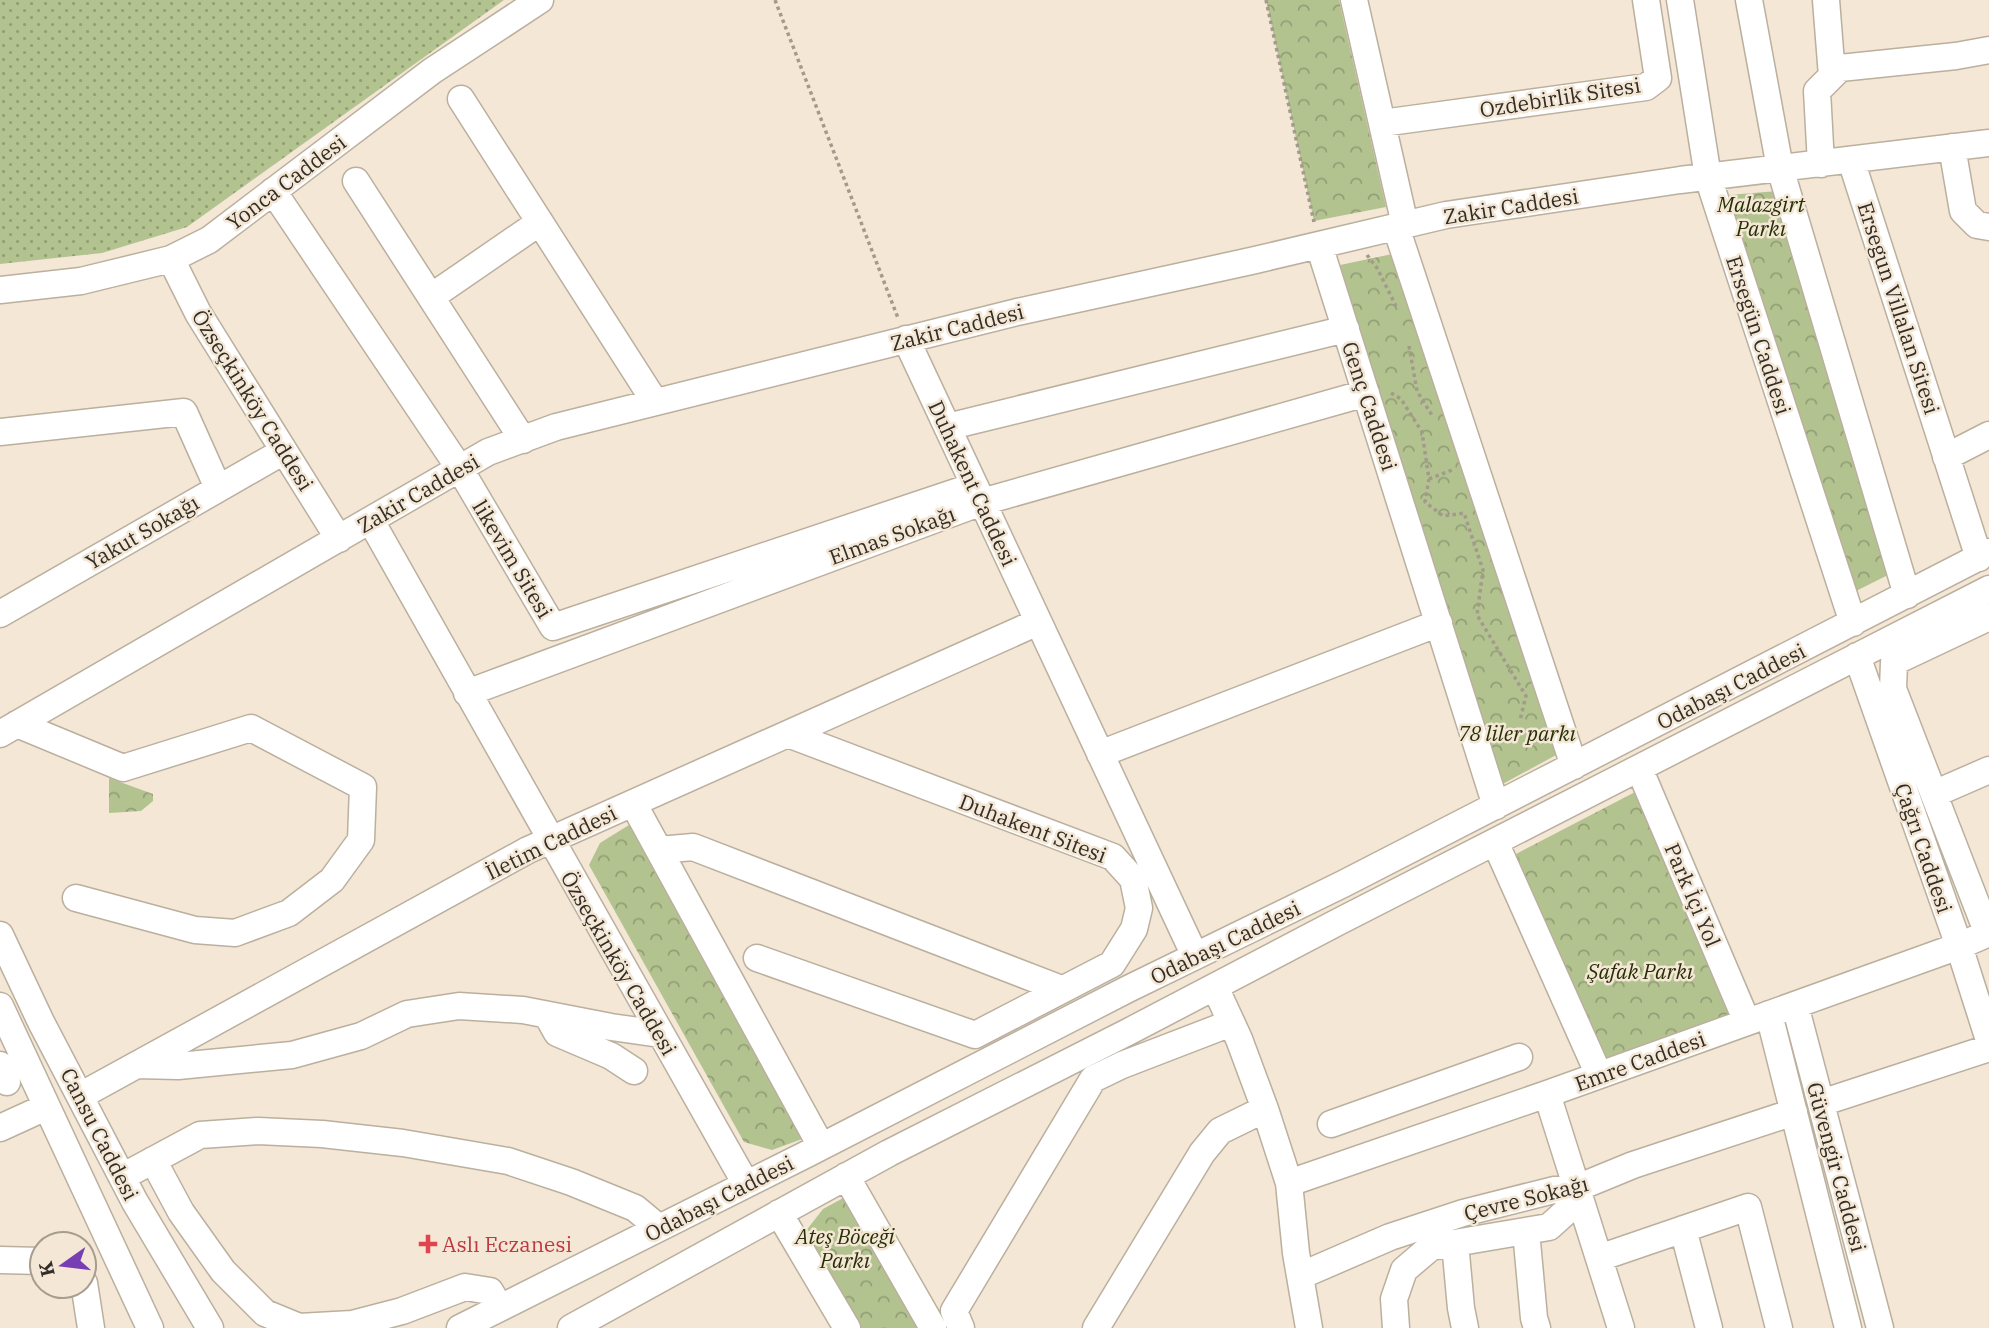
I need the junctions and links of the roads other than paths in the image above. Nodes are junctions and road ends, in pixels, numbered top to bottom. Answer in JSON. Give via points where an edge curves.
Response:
{"nodes":[{"id":1,"x":540,"y":0,"type":"edge"},
{"id":2,"x":1354,"y":0,"type":"edge"},
{"id":3,"x":1646,"y":0,"type":"edge"},
{"id":4,"x":1679,"y":0,"type":"edge"},
{"id":5,"x":1749,"y":0,"type":"edge"},
{"id":6,"x":1826,"y":0,"type":"edge"},
{"id":7,"x":1832,"y":0,"type":"edge"},
{"id":8,"x":1989,"y":50,"type":"edge"},
{"id":9,"x":1832,"y":76,"type":"junction"},
{"id":10,"x":461,"y":99,"type":"dead end"},
{"id":11,"x":1382,"y":123,"type":"junction"},
{"id":12,"x":1989,"y":143,"type":"edge"},
{"id":13,"x":1952,"y":147,"type":"junction"},
{"id":14,"x":1851,"y":160,"type":"junction"},
{"id":15,"x":1821,"y":164,"type":"junction"},
{"id":16,"x":1780,"y":168,"type":"junction"},
{"id":17,"x":1708,"y":177,"type":"junction"},
{"id":18,"x":356,"y":181,"type":"dead end"},
{"id":19,"x":273,"y":191,"type":"junction"},
{"id":20,"x":540,"y":222,"type":"junction"},
{"id":21,"x":1401,"y":226,"type":"junction"},
{"id":22,"x":1989,"y":227,"type":"edge"},
{"id":23,"x":1320,"y":245,"type":"junction"},
{"id":24,"x":171,"y":259,"type":"junction"},
{"id":25,"x":0,"y":290,"type":"edge"},
{"id":26,"x":431,"y":297,"type":"junction"},
{"id":27,"x":1346,"y":329,"type":"junction"},
{"id":28,"x":906,"y":339,"type":"junction"},
{"id":29,"x":1364,"y":385,"type":"junction"},
{"id":30,"x":655,"y":402,"type":"junction"},
{"id":31,"x":947,"y":426,"type":"junction"},
{"id":32,"x":0,"y":432,"type":"edge"},
{"id":33,"x":1989,"y":435,"type":"edge"},
{"id":34,"x":523,"y":440,"type":"junction"},
{"id":35,"x":284,"y":451,"type":"junction"},
{"id":36,"x":1946,"y":457,"type":"junction"},
{"id":37,"x":460,"y":469,"type":"junction"},
{"id":38,"x":218,"y":488,"type":"junction"},
{"id":39,"x":978,"y":494,"type":"junction"},
{"id":40,"x":370,"y":521,"type":"junction"},
{"id":41,"x":339,"y":540,"type":"junction"},
{"id":42,"x":1984,"y":555,"type":"edge"},
{"id":43,"x":1989,"y":589,"type":"edge"},
{"id":44,"x":1907,"y":595,"type":"junction"},
{"id":45,"x":0,"y":614,"type":"edge"},
{"id":46,"x":1989,"y":617,"type":"edge"},
{"id":47,"x":1038,"y":622,"type":"junction"},
{"id":48,"x":1439,"y":623,"type":"junction"},
{"id":49,"x":1853,"y":623,"type":"junction"},
{"id":50,"x":1857,"y":656,"type":"junction"},
{"id":51,"x":467,"y":693,"type":"junction"},
{"id":52,"x":9,"y":729,"type":"edge"},
{"id":53,"x":788,"y":734,"type":"junction"},
{"id":54,"x":1100,"y":754,"type":"junction"},
{"id":55,"x":1574,"y":766,"type":"junction"},
{"id":56,"x":1639,"y":768,"type":"junction"},
{"id":57,"x":1989,"y":770,"type":"edge"},
{"id":58,"x":1934,"y":794,"type":"junction"},
{"id":59,"x":633,"y":803,"type":"junction"},
{"id":60,"x":1496,"y":806,"type":"junction"},
{"id":61,"x":550,"y":840,"type":"junction"},
{"id":62,"x":1495,"y":842,"type":"junction"},
{"id":63,"x":659,"y":850,"type":"junction"},
{"id":64,"x":76,"y":898,"type":"dead end"},
{"id":65,"x":1989,"y":933,"type":"edge"},
{"id":66,"x":0,"y":935,"type":"edge"},
{"id":67,"x":1959,"y":946,"type":"junction"},
{"id":68,"x":1195,"y":956,"type":"junction"},
{"id":69,"x":757,"y":958,"type":"dead end"},
{"id":70,"x":1215,"y":987,"type":"junction"},
{"id":71,"x":1061,"y":989,"type":"junction"},
{"id":72,"x":1795,"y":1005,"type":"junction"},
{"id":73,"x":0,"y":1006,"type":"edge"},
{"id":74,"x":547,"y":1015,"type":"junction"},
{"id":75,"x":1758,"y":1018,"type":"junction"},
{"id":76,"x":1231,"y":1023,"type":"junction"},
{"id":77,"x":660,"y":1034,"type":"junction"},
{"id":78,"x":1989,"y":1040,"type":"edge"},
{"id":79,"x":1989,"y":1048,"type":"edge"},
{"id":80,"x":1519,"y":1057,"type":"dead end"},
{"id":81,"x":137,"y":1065,"type":"junction"},
{"id":82,"x":634,"y":1071,"type":"dead end"},
{"id":83,"x":1599,"y":1075,"type":"junction"},
{"id":84,"x":1415,"y":1094,"type":"junction"},
{"id":85,"x":1547,"y":1094,"type":"junction"},
{"id":86,"x":80,"y":1096,"type":"junction"},
{"id":87,"x":1821,"y":1103,"type":"junction"},
{"id":88,"x":46,"y":1107,"type":"junction"},
{"id":89,"x":1265,"y":1109,"type":"junction"},
{"id":90,"x":1794,"y":1112,"type":"junction"},
{"id":91,"x":1331,"y":1124,"type":"dead end"},
{"id":92,"x":0,"y":1128,"type":"edge"},
{"id":93,"x":1426,"y":1135,"type":"junction"},
{"id":94,"x":821,"y":1146,"type":"junction"},
{"id":95,"x":153,"y":1160,"type":"junction"},
{"id":96,"x":846,"y":1176,"type":"junction"},
{"id":97,"x":122,"y":1177,"type":"junction"},
{"id":98,"x":1289,"y":1182,"type":"junction"},
{"id":99,"x":746,"y":1184,"type":"junction"},
{"id":100,"x":1578,"y":1193,"type":"junction"},
{"id":101,"x":779,"y":1213,"type":"junction"},
{"id":102,"x":659,"y":1228,"type":"junction"},
{"id":103,"x":1683,"y":1229,"type":"junction"},
{"id":104,"x":1527,"y":1231,"type":"junction"},
{"id":105,"x":1455,"y":1243,"type":"junction"},
{"id":106,"x":1599,"y":1258,"type":"junction"},
{"id":107,"x":0,"y":1260,"type":"edge"},
{"id":108,"x":28,"y":1261,"type":"edge"},
{"id":109,"x":1300,"y":1276,"type":"junction"},
{"id":110,"x":86,"y":1300,"type":"edge"},
{"id":111,"x":500,"y":1308,"type":"junction"},
{"id":112,"x":90,"y":1328,"type":"edge"},
{"id":113,"x":150,"y":1328,"type":"edge"},
{"id":114,"x":210,"y":1328,"type":"edge"},
{"id":115,"x":460,"y":1328,"type":"edge"},
{"id":116,"x":571,"y":1328,"type":"edge"},
{"id":117,"x":847,"y":1328,"type":"edge"},
{"id":118,"x":933,"y":1328,"type":"edge"},
{"id":119,"x":961,"y":1328,"type":"edge"},
{"id":120,"x":1096,"y":1328,"type":"edge"},
{"id":121,"x":1310,"y":1328,"type":"edge"},
{"id":122,"x":1396,"y":1328,"type":"edge"},
{"id":123,"x":1465,"y":1328,"type":"edge"},
{"id":124,"x":1537,"y":1328,"type":"edge"},
{"id":125,"x":1622,"y":1328,"type":"edge"},
{"id":126,"x":1709,"y":1328,"type":"edge"},
{"id":127,"x":1779,"y":1328,"type":"edge"},
{"id":128,"x":1848,"y":1328,"type":"edge"},
{"id":129,"x":1880,"y":1328,"type":"edge"}],
"edges":[{"from":1,"to":19,"type":"street","name":"Yonca Caddesi","via":[[432,71]]},
{"from":2,"to":11,"type":"street"},
{"from":3,"to":11,"type":"street","name":"Ozdebirlik Sitesi","via":[[1658,78],[1646,87]]},
{"from":4,"to":17,"type":"street","name":"Ersegün Caddesi"},
{"from":5,"to":16,"type":"street"},
{"from":6,"to":7,"type":"street"},
{"from":6,"to":9,"type":"street"},
{"from":8,"to":9,"type":"street","via":[[1840,68]]},
{"from":9,"to":15,"type":"street","via":[[1817,91]]},
{"from":10,"to":20,"type":"street"},
{"from":11,"to":21,"type":"street"},
{"from":12,"to":13,"type":"street","name":"Zakir Caddesi"},
{"from":13,"to":14,"type":"street","name":"Zakir Caddesi"},
{"from":13,"to":22,"type":"street","via":[[1963,211],[1977,225]]},
{"from":14,"to":15,"type":"street","name":"Zakir Caddesi"},
{"from":14,"to":36,"type":"street","name":"Ersegun Villalan Sitesi"},
{"from":15,"to":16,"type":"street","name":"Zakir Caddesi"},
{"from":16,"to":17,"type":"street","name":"Zakir Caddesi"},
{"from":16,"to":44,"type":"street"},
{"from":17,"to":21,"type":"street","name":"Zakir Caddesi","via":[[1446,215]]},
{"from":17,"to":49,"type":"street","name":"Ersegün Caddesi"},
{"from":18,"to":26,"type":"street"},
{"from":19,"to":24,"type":"street","name":"Yonca Caddesi","via":[[209,240]]},
{"from":19,"to":37,"type":"street","name":"likevim Sitesi"},
{"from":20,"to":26,"type":"street"},
{"from":20,"to":30,"type":"street"},
{"from":21,"to":23,"type":"street","name":"Zakir Caddesi"},
{"from":21,"to":55,"type":"street"},
{"from":23,"to":27,"type":"street","name":"Genç Caddesi"},
{"from":23,"to":28,"type":"street","name":"Zakir Caddesi"},
{"from":24,"to":25,"type":"street","name":"Yonca Caddesi","via":[[81,281]]},
{"from":24,"to":35,"type":"street","name":"Özseçkinköy Caddesi","via":[[198,313]]},
{"from":26,"to":34,"type":"street"},
{"from":27,"to":29,"type":"street","name":"Genç Caddesi"},
{"from":27,"to":31,"type":"street"},
{"from":28,"to":30,"type":"street","name":"Zakir Caddesi"},
{"from":28,"to":31,"type":"street","name":"Duhakent Caddesi"},
{"from":29,"to":39,"type":"street","name":"Elmas Sokağı"},
{"from":29,"to":48,"type":"street","name":"Genç Caddesi"},
{"from":30,"to":34,"type":"street","name":"Zakir Caddesi"},
{"from":31,"to":39,"type":"street","name":"Duhakent Caddesi"},
{"from":32,"to":38,"type":"street","via":[[184,412]]},
{"from":33,"to":36,"type":"street"},
{"from":34,"to":37,"type":"street","name":"Zakir Caddesi","via":[[488,452]]},
{"from":35,"to":38,"type":"street","name":"Yakut Sokağı"},
{"from":35,"to":41,"type":"street","name":"Özseçkinköy Caddesi"},
{"from":36,"to":42,"type":"street","name":"Ersegun Villalan Sitesi"},
{"from":37,"to":39,"type":"street","name":"likevim Sitesi","via":[[552,626]]},
{"from":37,"to":40,"type":"street","name":"Zakir Caddesi"},
{"from":38,"to":45,"type":"street","name":"Yakut Sokağı"},
{"from":39,"to":47,"type":"street","name":"Duhakent Caddesi"},
{"from":39,"to":51,"type":"street","name":"Elmas Sokağı"},
{"from":40,"to":41,"type":"street","name":"Zakir Caddesi"},
{"from":40,"to":51,"type":"street","name":"Özseçkinköy Caddesi"},
{"from":41,"to":52,"type":"street","name":"Zakir Caddesi"},
{"from":42,"to":44,"type":"street","name":"Odabaşı Caddesi"},
{"from":43,"to":50,"type":"street","name":"Odabaşı Caddesi"},
{"from":44,"to":49,"type":"street","name":"Odabaşı Caddesi"},
{"from":46,"to":58,"type":"street","via":[[1894,662],[1893,689]]},
{"from":47,"to":53,"type":"street","name":"İletim Caddesi"},
{"from":47,"to":54,"type":"street","name":"Duhakent Caddesi"},
{"from":48,"to":54,"type":"street"},
{"from":48,"to":60,"type":"street","name":"Genç Caddesi"},
{"from":49,"to":55,"type":"street","name":"Odabaşı Caddesi"},
{"from":50,"to":56,"type":"street","name":"Odabaşı Caddesi"},
{"from":50,"to":67,"type":"street","name":"Çağrı Caddesi"},
{"from":51,"to":61,"type":"street","name":"Özseçkinköy Caddesi"},
{"from":52,"to":64,"type":"street","via":[[123,768],[251,727],[363,787],[361,840],[332,880],[289,913],[235,933],[195,930]]},
{"from":53,"to":59,"type":"street","name":"İletim Caddesi"},
{"from":53,"to":71,"type":"street","name":"Duhakent Sitesi","via":[[1113,856],[1133,879],[1139,908],[1134,929],[1112,964]]},
{"from":54,"to":68,"type":"street","name":"Duhakent Caddesi"},
{"from":55,"to":60,"type":"street","name":"Odabaşı Caddesi"},
{"from":56,"to":62,"type":"street","name":"Odabaşı Caddesi"},
{"from":56,"to":75,"type":"street","name":"Park İçi Yol"},
{"from":57,"to":58,"type":"street"},
{"from":58,"to":65,"type":"street"},
{"from":59,"to":61,"type":"street","name":"İletim Caddesi"},
{"from":59,"to":63,"type":"street"},
{"from":60,"to":68,"type":"street","name":"Odabaşı Caddesi"},
{"from":61,"to":77,"type":"street","name":"Özseçkinköy Caddesi"},
{"from":61,"to":81,"type":"street","name":"İletim Caddesi"},
{"from":62,"to":70,"type":"street","name":"Odabaşı Caddesi"},
{"from":62,"to":83,"type":"street"},
{"from":63,"to":71,"type":"street","via":[[693,847]]},
{"from":63,"to":94,"type":"street"},
{"from":65,"to":67,"type":"street","name":"Emre Caddesi"},
{"from":66,"to":86,"type":"street","name":"Cansu Caddesi"},
{"from":67,"to":72,"type":"street","name":"Emre Caddesi"},
{"from":67,"to":78,"type":"street","name":"Çağrı Caddesi"},
{"from":68,"to":94,"type":"street","name":"Odabaşı Caddesi"},
{"from":69,"to":71,"type":"street","name":"Duhakent Sitesi","via":[[975,1035]]},
{"from":70,"to":76,"type":"street"},
{"from":70,"to":96,"type":"street","name":"Odabaşı Caddesi"},
{"from":72,"to":75,"type":"street","name":"Emre Caddesi"},
{"from":72,"to":87,"type":"street","name":"Güvengir Caddesi"},
{"from":73,"to":88,"type":"street","name":"Cansu Caddesi"},
{"from":74,"to":77,"type":"street"},
{"from":74,"to":81,"type":"street","via":[[459,1006],[407,1014],[360,1036],[292,1055],[178,1066]]},
{"from":74,"to":82,"type":"street","via":[[557,1033]]},
{"from":75,"to":83,"type":"street","name":"Emre Caddesi"},
{"from":75,"to":90,"type":"street","name":"Güvengir Caddesi"},
{"from":76,"to":89,"type":"street"},
{"from":76,"to":119,"type":"street","via":[[1093,1079],[954,1311]]},
{"from":77,"to":99,"type":"street","name":"Özseçkinköy Caddesi"},
{"from":79,"to":87,"type":"street"},
{"from":80,"to":84,"type":"street"},
{"from":81,"to":86,"type":"street","name":"İletim Caddesi"},
{"from":83,"to":85,"type":"street","name":"Emre Caddesi"},
{"from":84,"to":91,"type":"street"},
{"from":84,"to":93,"type":"street"},
{"from":85,"to":93,"type":"street","name":"Emre Caddesi"},
{"from":85,"to":100,"type":"street"},
{"from":86,"to":97,"type":"street","name":"Cansu Caddesi"},
{"from":87,"to":129,"type":"street","name":"Güvengir Caddesi"},
{"from":88,"to":92,"type":"street"},
{"from":88,"to":113,"type":"street","name":"Cansu Caddesi"},
{"from":89,"to":98,"type":"street"},
{"from":89,"to":120,"type":"street","via":[[1220,1131],[1202,1153]]},
{"from":90,"to":100,"type":"street","name":"Çevre Sokağı","via":[[1633,1165]]},
{"from":90,"to":128,"type":"street","name":"Güvengir Caddesi"},
{"from":93,"to":98,"type":"street","name":"Emre Caddesi"},
{"from":94,"to":99,"type":"street","name":"Odabaşı Caddesi"},
{"from":95,"to":97,"type":"street"},
{"from":95,"to":102,"type":"street","via":[[200,1135],[258,1131],[403,1143],[508,1161],[635,1208]]},
{"from":95,"to":111,"type":"street","via":[[181,1212],[223,1270],[265,1313],[299,1327],[352,1324],[465,1287],[490,1290]]},
{"from":96,"to":101,"type":"street","name":"Odabaşı Caddesi"},
{"from":96,"to":118,"type":"street"},
{"from":97,"to":114,"type":"street","name":"Cansu Caddesi"},
{"from":98,"to":109,"type":"street"},
{"from":99,"to":102,"type":"street","name":"Odabaşı Caddesi"},
{"from":100,"to":104,"type":"street","via":[[1549,1227]]},
{"from":100,"to":106,"type":"street"},
{"from":100,"to":109,"type":"street","name":"Çevre Sokağı","via":[[1554,1190],[1463,1213],[1390,1237]]},
{"from":101,"to":116,"type":"street","name":"Odabaşı Caddesi"},
{"from":101,"to":117,"type":"street"},
{"from":102,"to":111,"type":"street","name":"Odabaşı Caddesi"},
{"from":103,"to":106,"type":"street"},
{"from":103,"to":126,"type":"street"},
{"from":103,"to":127,"type":"street","via":[[1748,1207]]},
{"from":104,"to":105,"type":"street"},
{"from":104,"to":124,"type":"street"},
{"from":105,"to":122,"type":"street","via":[[1431,1247],[1404,1270],[1394,1299]]},
{"from":105,"to":123,"type":"street"},
{"from":106,"to":125,"type":"street"},
{"from":107,"to":108,"type":"street"},
{"from":109,"to":121,"type":"street"},
{"from":110,"to":112,"type":"street"},
{"from":111,"to":115,"type":"street","name":"Odabaşı Caddesi"}]}
